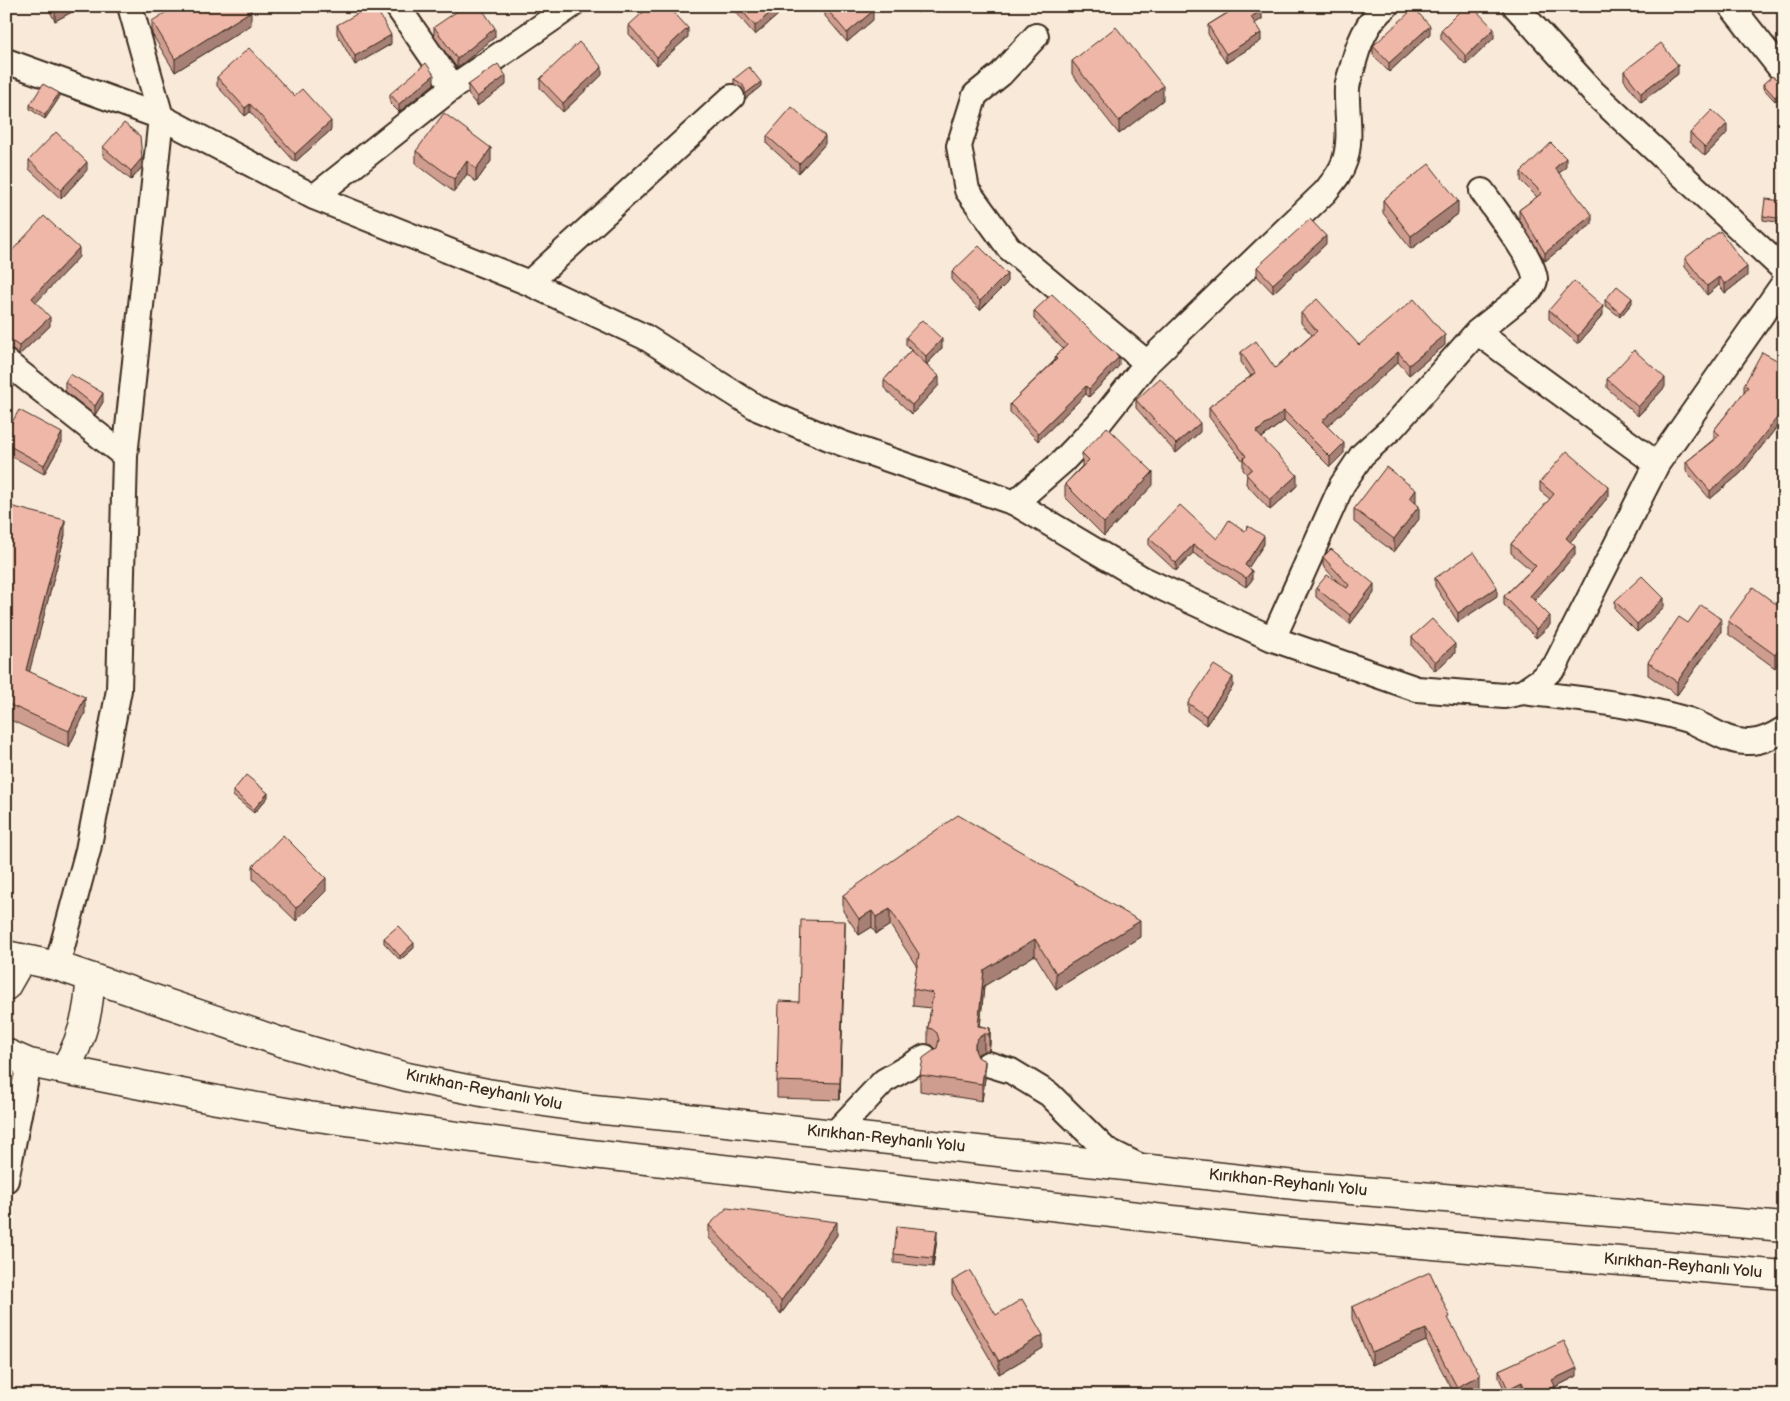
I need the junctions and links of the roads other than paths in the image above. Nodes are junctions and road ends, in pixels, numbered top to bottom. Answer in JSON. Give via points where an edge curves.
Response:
{"nodes":[{"id":1,"x":130,"y":6,"type":"edge"},
{"id":2,"x":397,"y":6,"type":"edge"},
{"id":3,"x":571,"y":6,"type":"edge"},
{"id":4,"x":1515,"y":6,"type":"edge"},
{"id":5,"x":1732,"y":6,"type":"edge"},
{"id":6,"x":1377,"y":8,"type":"edge"},
{"id":7,"x":1036,"y":36,"type":"dead end"},
{"id":8,"x":6,"y":61,"type":"edge"},
{"id":9,"x":1784,"y":73,"type":"edge"},
{"id":10,"x":452,"y":87,"type":"junction"},
{"id":11,"x":732,"y":98,"type":"dead end"},
{"id":12,"x":161,"y":117,"type":"junction"},
{"id":13,"x":1482,"y":191,"type":"dead end"},
{"id":14,"x":314,"y":197,"type":"junction"},
{"id":15,"x":1784,"y":270,"type":"edge"},
{"id":16,"x":529,"y":283,"type":"junction"},
{"id":17,"x":1784,"y":283,"type":"edge"},
{"id":18,"x":1477,"y":332,"type":"junction"},
{"id":19,"x":6,"y":362,"type":"edge"},
{"id":20,"x":1147,"y":363,"type":"junction"},
{"id":21,"x":125,"y":456,"type":"junction"},
{"id":22,"x":1657,"y":464,"type":"junction"},
{"id":23,"x":1015,"y":503,"type":"junction"},
{"id":24,"x":1273,"y":639,"type":"junction"},
{"id":25,"x":1523,"y":692,"type":"junction"},
{"id":26,"x":1784,"y":729,"type":"edge"},
{"id":27,"x":14,"y":956,"type":"edge"},
{"id":28,"x":57,"y":966,"type":"junction"},
{"id":29,"x":90,"y":977,"type":"junction"},
{"id":30,"x":6,"y":986,"type":"edge"},
{"id":31,"x":925,"y":1057,"type":"edge"},
{"id":32,"x":18,"y":1058,"type":"edge"},
{"id":33,"x":988,"y":1064,"type":"dead end"},
{"id":34,"x":64,"y":1070,"type":"junction"},
{"id":35,"x":834,"y":1134,"type":"junction"},
{"id":36,"x":1144,"y":1168,"type":"junction"},
{"id":37,"x":6,"y":1180,"type":"edge"},
{"id":38,"x":1784,"y":1227,"type":"edge"},
{"id":39,"x":1784,"y":1275,"type":"edge"}],
"edges":[{"from":1,"to":12,"type":"street"},
{"from":2,"to":10,"type":"street"},
{"from":3,"to":10,"type":"street"},
{"from":4,"to":15,"type":"street","via":[[1593,92]]},
{"from":5,"to":9,"type":"street"},
{"from":6,"to":20,"type":"street","via":[[1357,49],[1347,85],[1348,148],[1337,178]]},
{"from":7,"to":20,"type":"street","via":[[975,95],[959,146],[967,190],[1009,248]]},
{"from":8,"to":12,"type":"street"},
{"from":10,"to":14,"type":"street"},
{"from":11,"to":16,"type":"street"},
{"from":12,"to":14,"type":"street"},
{"from":12,"to":21,"type":"street"},
{"from":13,"to":18,"type":"street","via":[[1522,250],[1534,272],[1535,282],[1530,290]]},
{"from":14,"to":16,"type":"street"},
{"from":16,"to":23,"type":"street","via":[[645,337],[759,409],[841,442]]},
{"from":17,"to":22,"type":"street"},
{"from":18,"to":22,"type":"street"},
{"from":18,"to":24,"type":"street","via":[[1393,427],[1362,455],[1342,485]]},
{"from":19,"to":21,"type":"street"},
{"from":20,"to":23,"type":"street","via":[[1100,422],[1062,462]]},
{"from":21,"to":28,"type":"street","via":[[119,690],[88,850]]},
{"from":22,"to":25,"type":"street","via":[[1555,666]]},
{"from":23,"to":24,"type":"street","via":[[1143,579]]},
{"from":24,"to":25,"type":"street","via":[[1417,689],[1504,696]]},
{"from":25,"to":26,"type":"street","via":[[1621,704],[1690,721],[1731,740],[1749,742],[1770,738]]},
{"from":27,"to":28,"type":"highway","name":"Kırıkhan-Reyhanlı Yolu"},
{"from":27,"to":30,"type":"highway"},
{"from":28,"to":29,"type":"highway","name":"Kırıkhan-Reyhanlı Yolu"},
{"from":29,"to":34,"type":"highway","via":[[84,1025],[73,1056]]},
{"from":29,"to":35,"type":"highway","name":"Kırıkhan-Reyhanlı Yolu","via":[[346,1061],[487,1093],[583,1108]]},
{"from":31,"to":35,"type":"street","via":[[884,1081]]},
{"from":32,"to":34,"type":"highway","name":"Kırıkhan-Reyhanlı Yolu"},
{"from":32,"to":37,"type":"street"},
{"from":33,"to":36,"type":"street","via":[[1011,1071],[1049,1094],[1105,1149]]},
{"from":34,"to":39,"type":"highway","name":"Kırıkhan-Reyhanlı Yolu","via":[[309,1116],[583,1154],[1270,1231]]},
{"from":35,"to":36,"type":"highway","name":"Kırıkhan-Reyhanlı Yolu"},
{"from":36,"to":38,"type":"highway","name":"Kırıkhan-Reyhanlı Yolu","via":[[1304,1186]]}]}
